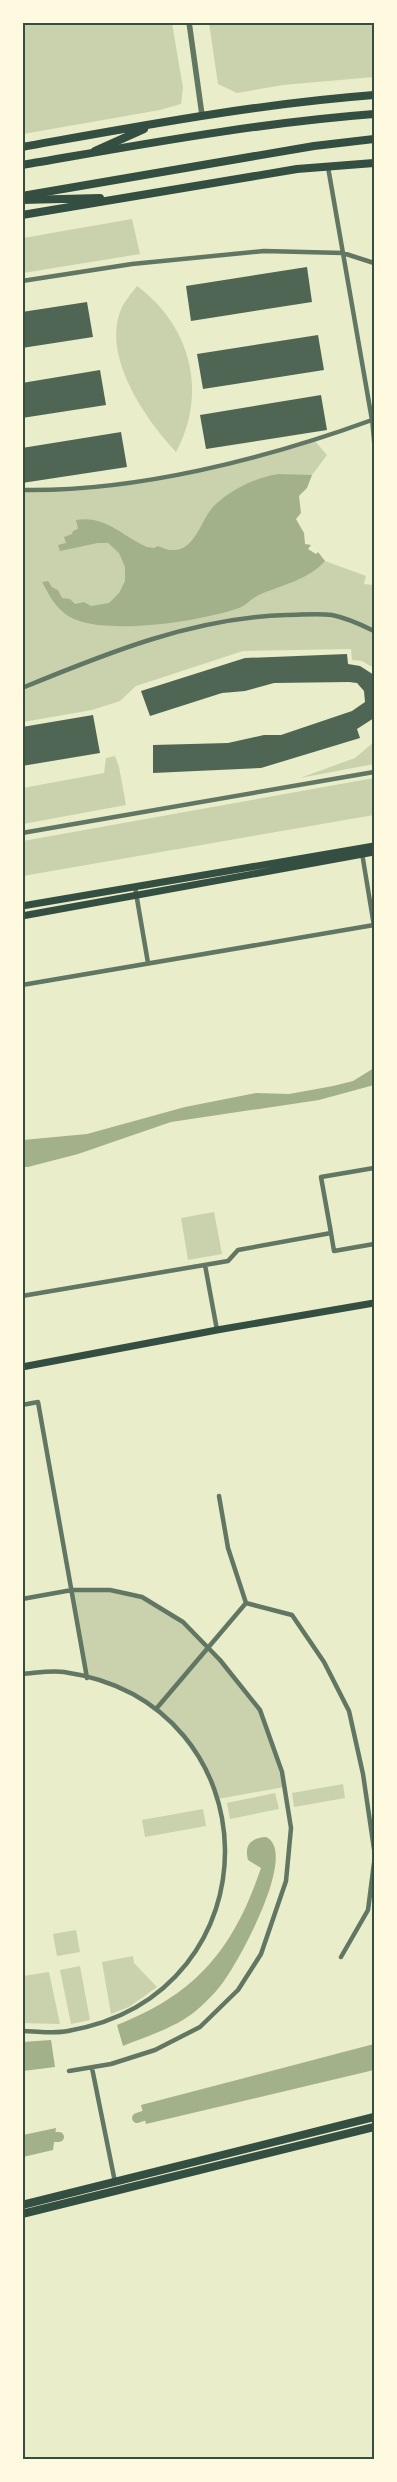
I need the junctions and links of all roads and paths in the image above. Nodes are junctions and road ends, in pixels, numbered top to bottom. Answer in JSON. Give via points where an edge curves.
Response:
{"nodes":[{"id":1,"x":189,"y":22,"type":"edge"},
{"id":2,"x":374,"y":94,"type":"edge"},
{"id":3,"x":202,"y":114,"type":"junction"},
{"id":4,"x":374,"y":114,"type":"edge"},
{"id":5,"x":155,"y":124,"type":"junction"},
{"id":6,"x":374,"y":139,"type":"edge"},
{"id":7,"x":22,"y":147,"type":"edge"},
{"id":8,"x":89,"y":154,"type":"junction"},
{"id":9,"x":374,"y":163,"type":"edge"},
{"id":10,"x":22,"y":165,"type":"edge"},
{"id":11,"x":328,"y":167,"type":"junction"},
{"id":12,"x":22,"y":196,"type":"edge"},
{"id":13,"x":127,"y":198,"type":"junction"},
{"id":14,"x":22,"y":200,"type":"edge"},
{"id":15,"x":22,"y":215,"type":"edge"},
{"id":16,"x":343,"y":253,"type":"junction"},
{"id":17,"x":374,"y":262,"type":"edge"},
{"id":18,"x":22,"y":282,"type":"edge"},
{"id":19,"x":372,"y":420,"type":"junction"},
{"id":20,"x":374,"y":443,"type":"edge"},
{"id":21,"x":22,"y":490,"type":"edge"},
{"id":22,"x":374,"y":631,"type":"edge"},
{"id":23,"x":22,"y":688,"type":"edge"},
{"id":24,"x":374,"y":772,"type":"edge"},
{"id":25,"x":22,"y":833,"type":"edge"},
{"id":26,"x":374,"y":846,"type":"edge"},
{"id":27,"x":361,"y":851,"type":"junction"},
{"id":28,"x":374,"y":852,"type":"edge"},
{"id":29,"x":135,"y":887,"type":"junction"},
{"id":30,"x":136,"y":895,"type":"junction"},
{"id":31,"x":22,"y":906,"type":"edge"},
{"id":32,"x":22,"y":916,"type":"edge"},
{"id":33,"x":374,"y":925,"type":"edge"},
{"id":34,"x":148,"y":963,"type":"junction"},
{"id":35,"x":22,"y":985,"type":"edge"},
{"id":36,"x":374,"y":1168,"type":"edge"},
{"id":37,"x":331,"y":1234,"type":"junction"},
{"id":38,"x":374,"y":1244,"type":"edge"},
{"id":39,"x":204,"y":1265,"type":"junction"},
{"id":40,"x":22,"y":1296,"type":"edge"},
{"id":41,"x":374,"y":1303,"type":"edge"},
{"id":42,"x":217,"y":1330,"type":"junction"},
{"id":43,"x":22,"y":1366,"type":"edge"},
{"id":44,"x":22,"y":1405,"type":"edge"},
{"id":45,"x":220,"y":1496,"type":"dead end"},
{"id":46,"x":72,"y":1590,"type":"junction"},
{"id":47,"x":22,"y":1599,"type":"edge"},
{"id":48,"x":246,"y":1603,"type":"junction"},
{"id":49,"x":208,"y":1648,"type":"junction"},
{"id":50,"x":22,"y":1674,"type":"edge"},
{"id":51,"x":87,"y":1678,"type":"junction"},
{"id":52,"x":156,"y":1709,"type":"junction"},
{"id":53,"x":374,"y":1849,"type":"edge"},
{"id":54,"x":374,"y":1862,"type":"edge"},
{"id":55,"x":340,"y":1957,"type":"dead end"},
{"id":56,"x":22,"y":2031,"type":"edge"},
{"id":57,"x":92,"y":2068,"type":"junction"},
{"id":58,"x":69,"y":2071,"type":"dead end"},
{"id":59,"x":374,"y":2117,"type":"edge"},
{"id":60,"x":374,"y":2127,"type":"edge"},
{"id":61,"x":115,"y":2182,"type":"junction"},
{"id":62,"x":22,"y":2205,"type":"edge"},
{"id":63,"x":22,"y":2214,"type":"edge"}],
"edges":[{"from":1,"to":3,"type":"street"},
{"from":2,"to":3,"type":"main road"},
{"from":3,"to":5,"type":"main road"},
{"from":4,"to":8,"type":"main road","via":[[276,124]]},
{"from":5,"to":7,"type":"main road"},
{"from":5,"to":8,"type":"main road"},
{"from":6,"to":12,"type":"main road","via":[[314,146]]},
{"from":8,"to":10,"type":"main road"},
{"from":9,"to":11,"type":"main road"},
{"from":11,"to":13,"type":"main road","via":[[297,169]]},
{"from":11,"to":16,"type":"street"},
{"from":13,"to":14,"type":"main road"},
{"from":13,"to":15,"type":"main road"},
{"from":16,"to":17,"type":"street"},
{"from":16,"to":18,"type":"street","via":[[264,251],[176,258]]},
{"from":16,"to":19,"type":"street"},
{"from":19,"to":20,"type":"street"},
{"from":19,"to":21,"type":"street","via":[[302,444],[207,468],[62,491]]},
{"from":22,"to":23,"type":"street","via":[[353,620],[330,615],[244,619],[196,628],[105,653]]},
{"from":24,"to":25,"type":"street"},
{"from":26,"to":27,"type":"main road"},
{"from":27,"to":28,"type":"main road"},
{"from":27,"to":29,"type":"main road"},
{"from":27,"to":30,"type":"main road"},
{"from":27,"to":33,"type":"street"},
{"from":29,"to":30,"type":"street"},
{"from":29,"to":31,"type":"main road"},
{"from":30,"to":32,"type":"main road"},
{"from":30,"to":34,"type":"street"},
{"from":33,"to":34,"type":"street"},
{"from":34,"to":35,"type":"street"},
{"from":36,"to":37,"type":"street","via":[[321,1177]]},
{"from":37,"to":38,"type":"street","via":[[334,1251]]},
{"from":37,"to":39,"type":"street","via":[[238,1250],[228,1261]]},
{"from":39,"to":40,"type":"street"},
{"from":39,"to":42,"type":"street"},
{"from":41,"to":42,"type":"main road"},
{"from":42,"to":43,"type":"main road"},
{"from":44,"to":46,"type":"street","via":[[38,1402]]},
{"from":45,"to":48,"type":"street","via":[[228,1548]]},
{"from":46,"to":47,"type":"street"},
{"from":46,"to":49,"type":"street","via":[[110,1590],[142,1597],[183,1622]]},
{"from":46,"to":51,"type":"street"},
{"from":48,"to":49,"type":"street"},
{"from":48,"to":53,"type":"street","via":[[292,1615],[324,1662],[349,1712],[363,1774]]},
{"from":49,"to":52,"type":"street"},
{"from":49,"to":57,"type":"street","via":[[260,1710],[282,1772],[291,1828],[286,1881],[261,1954],[238,1990],[200,2026],[154,2050]]},
{"from":50,"to":51,"type":"street","via":[[63,1672]]},
{"from":51,"to":52,"type":"street","via":[[112,1684]]},
{"from":52,"to":56,"type":"street","via":[[191,1745],[215,1789],[222,1818],[226,1838],[223,1888],[206,1936],[176,1977],[136,2008],[101,2024],[66,2032]]},
{"from":54,"to":55,"type":"street","via":[[368,1910]]},
{"from":57,"to":58,"type":"street"},
{"from":57,"to":61,"type":"street"},
{"from":59,"to":61,"type":"main road"},
{"from":60,"to":63,"type":"main road"},
{"from":61,"to":62,"type":"main road"}]}
